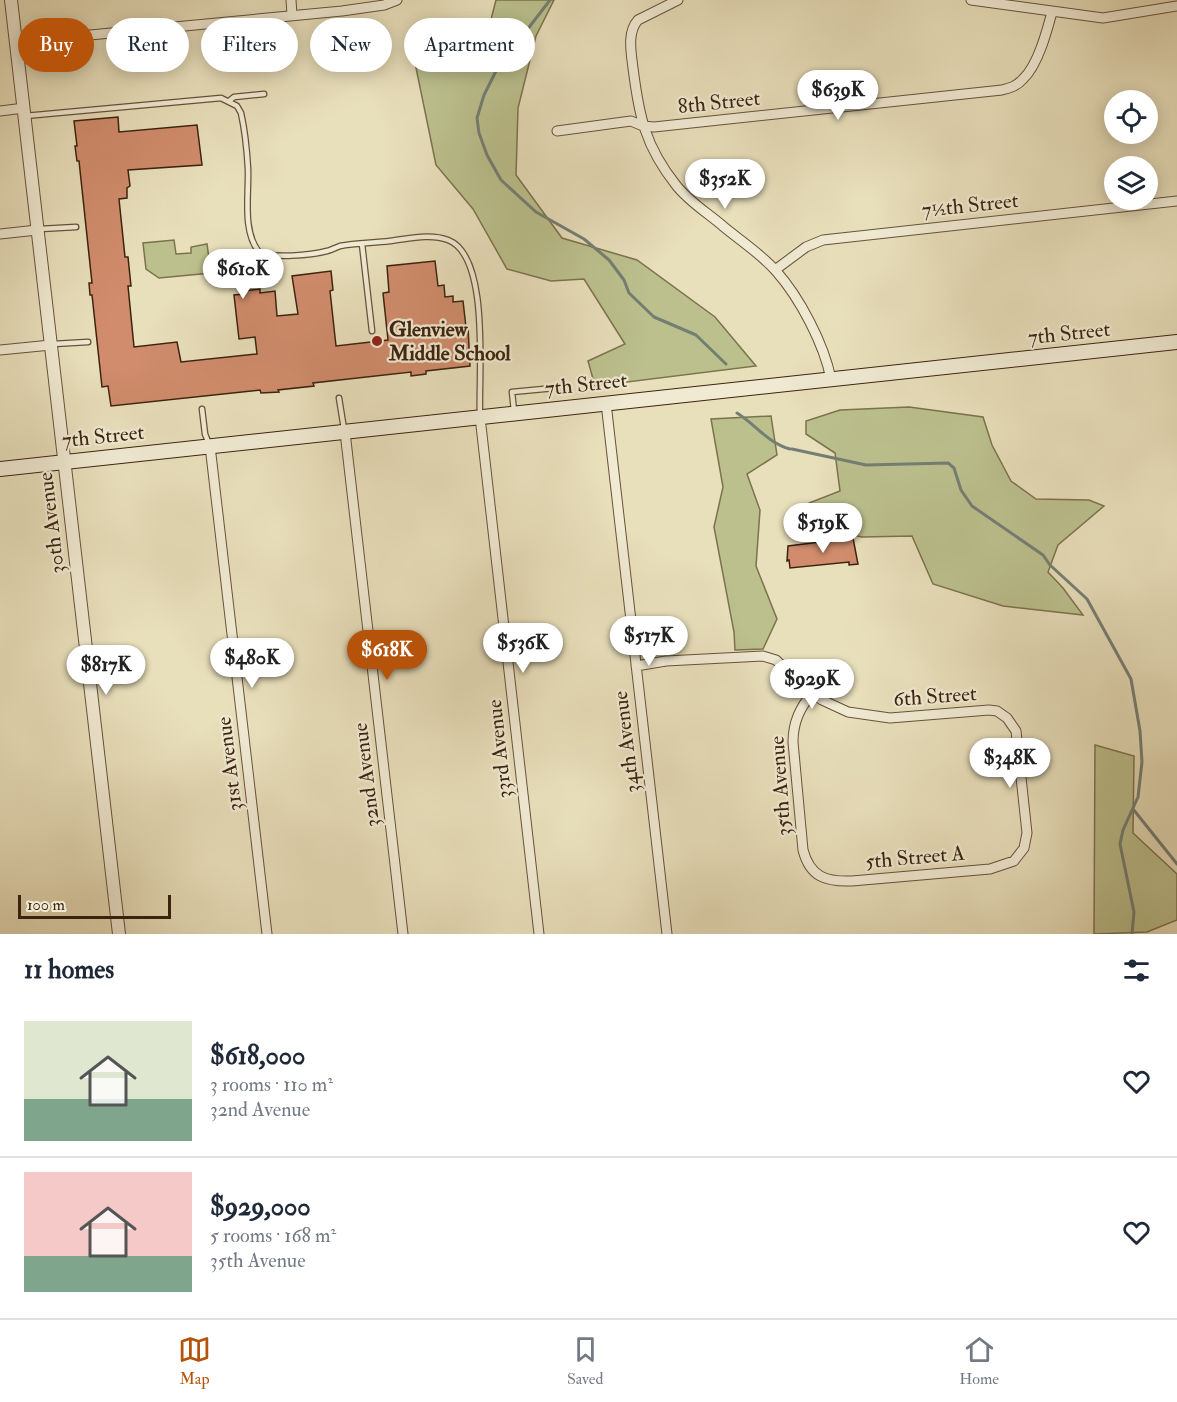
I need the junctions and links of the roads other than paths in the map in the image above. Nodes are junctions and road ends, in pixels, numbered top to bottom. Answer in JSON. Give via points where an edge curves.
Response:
{"nodes":[{"id":1,"x":11,"y":0,"type":"edge"},
{"id":2,"x":291,"y":0,"type":"edge"},
{"id":3,"x":397,"y":0,"type":"edge"},
{"id":4,"x":678,"y":0,"type":"edge"},
{"id":5,"x":971,"y":0,"type":"edge"},
{"id":6,"x":1177,"y":6,"type":"edge"},
{"id":7,"x":1052,"y":12,"type":"junction"},
{"id":8,"x":292,"y":15,"type":"junction"},
{"id":9,"x":15,"y":42,"type":"junction"},
{"id":10,"x":264,"y":94,"type":"dead end"},
{"id":11,"x":230,"y":101,"type":"junction"},
{"id":12,"x":0,"y":111,"type":"edge"},
{"id":13,"x":24,"y":112,"type":"junction"},
{"id":14,"x":643,"y":126,"type":"junction"},
{"id":15,"x":557,"y":131,"type":"dead end"},
{"id":16,"x":1177,"y":201,"type":"edge"},
{"id":17,"x":76,"y":226,"type":"dead end"},
{"id":18,"x":37,"y":230,"type":"junction"},
{"id":19,"x":0,"y":234,"type":"edge"},
{"id":20,"x":362,"y":244,"type":"junction"},
{"id":21,"x":775,"y":270,"type":"junction"},
{"id":22,"x":372,"y":331,"type":"dead end"},
{"id":23,"x":88,"y":342,"type":"dead end"},
{"id":24,"x":1177,"y":342,"type":"edge"},
{"id":25,"x":51,"y":345,"type":"junction"},
{"id":26,"x":0,"y":350,"type":"edge"},
{"id":27,"x":831,"y":379,"type":"junction"},
{"id":28,"x":566,"y":387,"type":"dead end"},
{"id":29,"x":339,"y":398,"type":"dead end"},
{"id":30,"x":606,"y":403,"type":"junction"},
{"id":31,"x":202,"y":409,"type":"dead end"},
{"id":32,"x":515,"y":413,"type":"junction"},
{"id":33,"x":480,"y":417,"type":"junction"},
{"id":34,"x":345,"y":432,"type":"junction"},
{"id":35,"x":210,"y":446,"type":"junction"},
{"id":36,"x":64,"y":462,"type":"junction"},
{"id":37,"x":0,"y":469,"type":"edge"},
{"id":38,"x":636,"y":666,"type":"junction"},
{"id":39,"x":812,"y":693,"type":"junction"},
{"id":40,"x":1014,"y":861,"type":"joint"},
{"id":41,"x":819,"y":876,"type":"joint"},
{"id":42,"x":119,"y":934,"type":"edge"},
{"id":43,"x":267,"y":934,"type":"edge"},
{"id":44,"x":403,"y":934,"type":"edge"},
{"id":45,"x":539,"y":934,"type":"edge"},
{"id":46,"x":667,"y":934,"type":"edge"}],
"edges":[{"from":1,"to":9,"type":"street","name":"30th Avenue"},
{"from":2,"to":8,"type":"street"},
{"from":3,"to":8,"type":"street","via":[[370,7]]},
{"from":4,"to":14,"type":"street","via":[[634,24],[630,42]]},
{"from":5,"to":7,"type":"street"},
{"from":6,"to":7,"type":"street","via":[[1103,18]]},
{"from":7,"to":14,"type":"street","name":"8th Street","via":[[1027,75],[1002,90]]},
{"from":8,"to":9,"type":"street"},
{"from":9,"to":13,"type":"street","name":"30th Avenue"},
{"from":10,"to":11,"type":"lane","via":[[234,97]]},
{"from":11,"to":13,"type":"lane","via":[[221,98]]},
{"from":11,"to":20,"type":"lane","via":[[237,106],[243,122],[251,238],[259,252],[277,256]]},
{"from":12,"to":13,"type":"street"},
{"from":13,"to":18,"type":"street","name":"30th Avenue"},
{"from":14,"to":15,"type":"street","name":"8th Street","via":[[631,121]]},
{"from":14,"to":21,"type":"street","via":[[658,160],[688,198]]},
{"from":16,"to":21,"type":"street","name":"7½th Street","via":[[823,240],[806,247]]},
{"from":17,"to":18,"type":"lane"},
{"from":18,"to":19,"type":"street"},
{"from":18,"to":25,"type":"street","name":"30th Avenue"},
{"from":20,"to":22,"type":"lane"},
{"from":20,"to":33,"type":"lane","via":[[439,237],[462,249],[473,272],[476,291],[482,348]]},
{"from":21,"to":27,"type":"street","via":[[800,303],[827,359]]},
{"from":23,"to":25,"type":"lane"},
{"from":24,"to":27,"type":"main road","name":"7th Street"},
{"from":25,"to":26,"type":"street"},
{"from":25,"to":36,"type":"street","name":"30th Avenue"},
{"from":27,"to":30,"type":"main road","name":"7th Street"},
{"from":28,"to":32,"type":"lane","via":[[512,392]]},
{"from":29,"to":34,"type":"lane"},
{"from":30,"to":32,"type":"main road","name":"7th Street"},
{"from":30,"to":38,"type":"street","name":"34th Avenue"},
{"from":31,"to":35,"type":"lane","via":[[204,434]]},
{"from":32,"to":33,"type":"main road","name":"7th Street"},
{"from":33,"to":34,"type":"main road","name":"7th Street"},
{"from":33,"to":45,"type":"street","name":"33rd Avenue"},
{"from":34,"to":35,"type":"main road","name":"7th Street"},
{"from":34,"to":44,"type":"street","name":"32nd Avenue"},
{"from":35,"to":36,"type":"main road","name":"7th Street"},
{"from":35,"to":43,"type":"street","name":"31st Avenue"},
{"from":36,"to":37,"type":"main road","name":"7th Street"},
{"from":36,"to":42,"type":"street","name":"30th Avenue"},
{"from":38,"to":39,"type":"street","name":"6th Street","via":[[763,656],[776,660]]},
{"from":38,"to":46,"type":"street","name":"34th Avenue"},
{"from":39,"to":40,"type":"street","name":"6th Street","via":[[848,712],[878,718],[979,710],[1003,714],[1012,724],[1018,742],[1026,822],[1027,841]]},
{"from":39,"to":41,"type":"street","name":"35th Avenue","via":[[796,716],[793,742],[803,850]]},
{"from":40,"to":41,"type":"street","name":"5th Street A","via":[[990,869],[852,881],[831,881]]}]}
